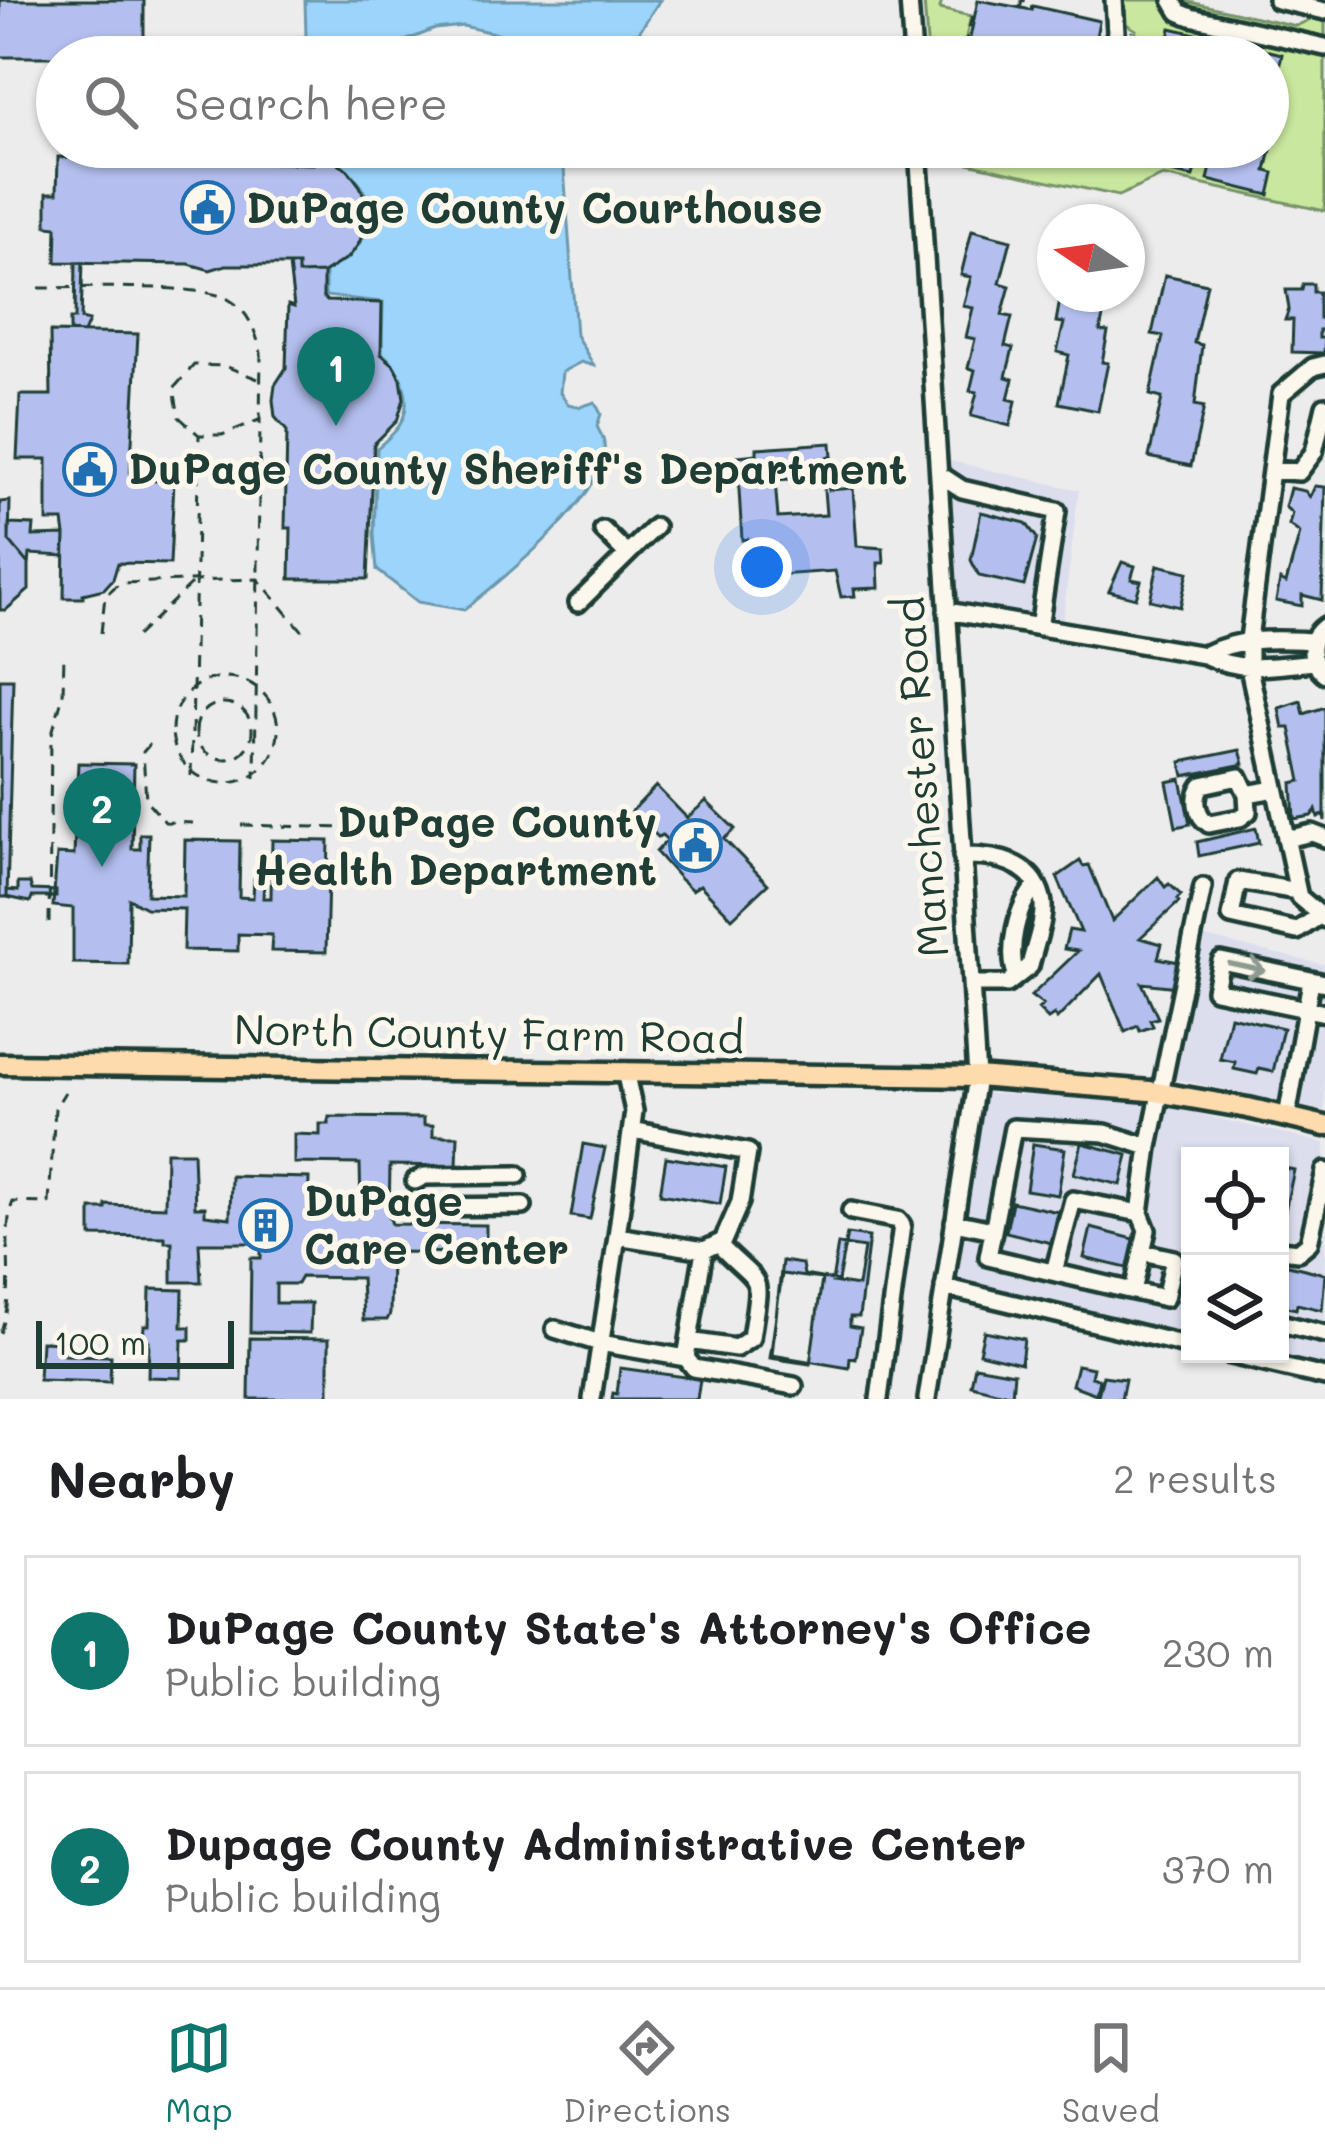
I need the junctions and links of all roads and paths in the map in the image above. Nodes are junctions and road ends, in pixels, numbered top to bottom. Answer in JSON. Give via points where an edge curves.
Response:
{"nodes":[{"id":1,"x":909,"y":0,"type":"edge"},
{"id":2,"x":1022,"y":0,"type":"edge"},
{"id":3,"x":1114,"y":0,"type":"edge"},
{"id":4,"x":1172,"y":0,"type":"edge"},
{"id":5,"x":1277,"y":0,"type":"edge"},
{"id":6,"x":1020,"y":8,"type":"dead end"},
{"id":7,"x":1030,"y":10,"type":"dead end"},
{"id":8,"x":1325,"y":11,"type":"edge"},
{"id":9,"x":972,"y":16,"type":"dead end"},
{"id":10,"x":1132,"y":31,"type":"dead end"},
{"id":11,"x":912,"y":36,"type":"edge"},
{"id":12,"x":968,"y":36,"type":"edge"},
{"id":13,"x":1115,"y":36,"type":"edge"},
{"id":14,"x":1131,"y":36,"type":"edge"},
{"id":15,"x":1278,"y":36,"type":"edge"},
{"id":16,"x":1289,"y":38,"type":"edge"},
{"id":17,"x":1325,"y":46,"type":"edge"},
{"id":18,"x":919,"y":168,"type":"edge"},
{"id":19,"x":39,"y":288,"type":"dead end"},
{"id":20,"x":1325,"y":364,"type":"edge"},
{"id":21,"x":261,"y":381,"type":"junction"},
{"id":22,"x":1325,"y":406,"type":"edge"},
{"id":23,"x":260,"y":419,"type":"junction"},
{"id":24,"x":199,"y":435,"type":"junction"},
{"id":25,"x":1271,"y":470,"type":"junction"},
{"id":26,"x":939,"y":475,"type":"junction"},
{"id":27,"x":962,"y":489,"type":"junction"},
{"id":28,"x":940,"y":504,"type":"junction"},
{"id":29,"x":656,"y":527,"type":"dead end"},
{"id":30,"x":603,"y":530,"type":"dead end"},
{"id":31,"x":627,"y":554,"type":"junction"},
{"id":32,"x":258,"y":579,"type":"junction"},
{"id":33,"x":195,"y":580,"type":"junction"},
{"id":34,"x":578,"y":604,"type":"dead end"},
{"id":35,"x":947,"y":611,"type":"junction"},
{"id":36,"x":1325,"y":626,"type":"edge"},
{"id":37,"x":1039,"y":627,"type":"junction"},
{"id":38,"x":101,"y":633,"type":"dead end"},
{"id":39,"x":306,"y":635,"type":"dead end"},
{"id":40,"x":137,"y":636,"type":"dead end"},
{"id":41,"x":1249,"y":639,"type":"junction"},
{"id":42,"x":1312,"y":640,"type":"junction"},
{"id":43,"x":64,"y":653,"type":"dead end"},
{"id":44,"x":1204,"y":655,"type":"junction"},
{"id":45,"x":1249,"y":668,"type":"junction"},
{"id":46,"x":1319,"y":668,"type":"edge"},
{"id":47,"x":194,"y":687,"type":"junction"},
{"id":48,"x":256,"y":687,"type":"junction"},
{"id":49,"x":193,"y":711,"type":"junction"},
{"id":50,"x":256,"y":712,"type":"junction"},
{"id":51,"x":201,"y":715,"type":"junction"},
{"id":52,"x":248,"y":716,"type":"junction"},
{"id":53,"x":194,"y":730,"type":"junction"},
{"id":54,"x":254,"y":731,"type":"junction"},
{"id":55,"x":150,"y":744,"type":"dead end"},
{"id":56,"x":200,"y":746,"type":"junction"},
{"id":57,"x":247,"y":747,"type":"junction"},
{"id":58,"x":255,"y":751,"type":"junction"},
{"id":59,"x":192,"y":752,"type":"junction"},
{"id":60,"x":191,"y":774,"type":"junction"},
{"id":61,"x":255,"y":776,"type":"junction"},
{"id":62,"x":1275,"y":789,"type":"junction"},
{"id":63,"x":1247,"y":794,"type":"dead end"},
{"id":64,"x":193,"y":824,"type":"dead end"},
{"id":65,"x":241,"y":825,"type":"dead end"},
{"id":66,"x":347,"y":828,"type":"dead end"},
{"id":67,"x":1325,"y":838,"type":"edge"},
{"id":68,"x":1286,"y":839,"type":"junction"},
{"id":69,"x":962,"y":856,"type":"junction"},
{"id":70,"x":1203,"y":887,"type":"dead end"},
{"id":71,"x":1298,"y":891,"type":"junction"},
{"id":72,"x":1322,"y":917,"type":"edge"},
{"id":73,"x":49,"y":923,"type":"dead end"},
{"id":74,"x":1318,"y":982,"type":"edge"},
{"id":75,"x":971,"y":984,"type":"junction"},
{"id":76,"x":1306,"y":1009,"type":"junction"},
{"id":77,"x":1325,"y":1013,"type":"edge"},
{"id":78,"x":0,"y":1064,"type":"edge"},
{"id":79,"x":625,"y":1071,"type":"junction"},
{"id":80,"x":976,"y":1077,"type":"junction"},
{"id":81,"x":64,"y":1092,"type":"dead end"},
{"id":82,"x":1159,"y":1093,"type":"junction"},
{"id":83,"x":1286,"y":1117,"type":"junction"},
{"id":84,"x":1325,"y":1126,"type":"edge"},
{"id":85,"x":632,"y":1130,"type":"junction"},
{"id":86,"x":1149,"y":1147,"type":"junction"},
{"id":87,"x":518,"y":1175,"type":"dead end"},
{"id":88,"x":481,"y":1177,"type":"junction"},
{"id":89,"x":1324,"y":1179,"type":"edge"},
{"id":90,"x":415,"y":1181,"type":"dead end"},
{"id":91,"x":416,"y":1199,"type":"dead end"},
{"id":92,"x":523,"y":1206,"type":"dead end"},
{"id":93,"x":481,"y":1208,"type":"junction"},
{"id":94,"x":851,"y":1211,"type":"dead end"},
{"id":95,"x":1140,"y":1214,"type":"junction"},
{"id":96,"x":954,"y":1222,"type":"junction"},
{"id":97,"x":993,"y":1230,"type":"junction"},
{"id":98,"x":617,"y":1237,"type":"junction"},
{"id":99,"x":711,"y":1247,"type":"junction"},
{"id":100,"x":1289,"y":1251,"type":"edge"},
{"id":101,"x":1142,"y":1252,"type":"junction"},
{"id":102,"x":1054,"y":1272,"type":"junction"},
{"id":103,"x":944,"y":1287,"type":"junction"},
{"id":104,"x":1133,"y":1291,"type":"junction"},
{"id":105,"x":1289,"y":1325,"type":"edge"},
{"id":106,"x":555,"y":1329,"type":"dead end"},
{"id":107,"x":0,"y":1333,"type":"edge"},
{"id":108,"x":1325,"y":1334,"type":"edge"},
{"id":109,"x":600,"y":1342,"type":"junction"},
{"id":110,"x":1181,"y":1344,"type":"edge"},
{"id":111,"x":687,"y":1350,"type":"junction"},
{"id":112,"x":1265,"y":1363,"type":"edge"},
{"id":113,"x":1325,"y":1377,"type":"edge"},
{"id":114,"x":794,"y":1386,"type":"dead end"},
{"id":115,"x":592,"y":1399,"type":"edge"},
{"id":116,"x":879,"y":1399,"type":"edge"},
{"id":117,"x":927,"y":1399,"type":"edge"}],
"edges":[{"from":1,"to":11,"type":"street"},
{"from":2,"to":6,"type":"path"},
{"from":2,"to":7,"type":"path","via":[[1032,2]]},
{"from":3,"to":13,"type":"street"},
{"from":4,"to":15,"type":"street","via":[[1190,17]]},
{"from":5,"to":8,"type":"street"},
{"from":9,"to":12,"type":"path"},
{"from":10,"to":14,"type":"path"},
{"from":16,"to":17,"type":"street"},
{"from":18,"to":26,"type":"street","name":"Manchester Road"},
{"from":19,"to":21,"type":"path","via":[[201,290],[230,300],[254,324]]},
{"from":20,"to":25,"type":"street","via":[[1281,394]]},
{"from":21,"to":23,"type":"path"},
{"from":21,"to":24,"type":"path","via":[[209,363],[181,375],[174,406]]},
{"from":22,"to":25,"type":"street","via":[[1314,452],[1299,472]]},
{"from":23,"to":24,"type":"path","via":[[223,435]]},
{"from":23,"to":32,"type":"path"},
{"from":24,"to":33,"type":"path"},
{"from":25,"to":41,"type":"street"},
{"from":26,"to":27,"type":"street"},
{"from":26,"to":28,"type":"street","name":"Manchester Road"},
{"from":27,"to":28,"type":"street"},
{"from":27,"to":37,"type":"street","via":[[1057,511]]},
{"from":28,"to":35,"type":"street","name":"Manchester Road"},
{"from":29,"to":31,"type":"street"},
{"from":30,"to":31,"type":"street"},
{"from":31,"to":34,"type":"street"},
{"from":32,"to":33,"type":"path"},
{"from":32,"to":39,"type":"path"},
{"from":32,"to":48,"type":"path"},
{"from":33,"to":38,"type":"path","via":[[119,583],[105,596]]},
{"from":33,"to":40,"type":"path"},
{"from":33,"to":47,"type":"path"},
{"from":35,"to":37,"type":"street"},
{"from":35,"to":69,"type":"street","name":"Manchester Road"},
{"from":36,"to":42,"type":"street"},
{"from":37,"to":44,"type":"street"},
{"from":41,"to":42,"type":"street"},
{"from":41,"to":44,"type":"street"},
{"from":41,"to":45,"type":"street"},
{"from":42,"to":46,"type":"street"},
{"from":43,"to":73,"type":"path","via":[[51,737]]},
{"from":44,"to":45,"type":"street"},
{"from":45,"to":46,"type":"street"},
{"from":45,"to":62,"type":"street"},
{"from":47,"to":48,"type":"path","via":[[219,677]]},
{"from":47,"to":49,"type":"path"},
{"from":47,"to":60,"type":"path","via":[[172,729]]},
{"from":48,"to":50,"type":"path"},
{"from":48,"to":61,"type":"path","via":[[278,732]]},
{"from":49,"to":51,"type":"path"},
{"from":49,"to":53,"type":"path"},
{"from":50,"to":52,"type":"path"},
{"from":50,"to":54,"type":"path"},
{"from":51,"to":52,"type":"path","via":[[225,703]]},
{"from":51,"to":53,"type":"path"},
{"from":52,"to":54,"type":"path"},
{"from":53,"to":56,"type":"path"},
{"from":53,"to":59,"type":"path"},
{"from":54,"to":57,"type":"path"},
{"from":54,"to":58,"type":"path"},
{"from":55,"to":64,"type":"path","via":[[143,752],[146,800],[165,822]]},
{"from":56,"to":57,"type":"path","via":[[222,759]]},
{"from":56,"to":59,"type":"path"},
{"from":57,"to":58,"type":"path"},
{"from":58,"to":61,"type":"path"},
{"from":59,"to":60,"type":"path"},
{"from":60,"to":61,"type":"path","via":[[226,783]]},
{"from":62,"to":63,"type":"street"},
{"from":62,"to":68,"type":"street"},
{"from":65,"to":66,"type":"path"},
{"from":67,"to":68,"type":"street"},
{"from":68,"to":71,"type":"street"},
{"from":69,"to":75,"type":"street","name":"Manchester Road"},
{"from":69,"to":75,"type":"street","via":[[990,855],[1032,879],[1012,980]]},
{"from":70,"to":82,"type":"street"},
{"from":71,"to":72,"type":"street"},
{"from":71,"to":72,"type":"street","via":[[1238,881],[1231,916],[1297,931]]},
{"from":74,"to":76,"type":"street"},
{"from":76,"to":74,"type":"street","one_way":true,"via":[[1215,990],[1222,961]]},
{"from":75,"to":80,"type":"street","name":"Manchester Road"},
{"from":76,"to":77,"type":"street"},
{"from":76,"to":83,"type":"street"},
{"from":78,"to":79,"type":"main road","name":"North County Farm Road"},
{"from":79,"to":80,"type":"main road","name":"North County Farm Road"},
{"from":79,"to":85,"type":"street"},
{"from":80,"to":82,"type":"main road","name":"North County Farm Road"},
{"from":80,"to":96,"type":"street","name":"Manchester Road"},
{"from":81,"to":107,"type":"path","via":[[55,1108],[50,1203],[13,1202],[4,1221],[9,1296]]},
{"from":82,"to":83,"type":"main road","name":"North County Farm Road"},
{"from":82,"to":86,"type":"street"},
{"from":83,"to":84,"type":"main road","name":"North County Farm Road"},
{"from":85,"to":98,"type":"street"},
{"from":85,"to":99,"type":"street","via":[[748,1152],[734,1223]]},
{"from":86,"to":95,"type":"street"},
{"from":86,"to":97,"type":"street","via":[[1105,1133],[1013,1128]]},
{"from":87,"to":88,"type":"street"},
{"from":88,"to":90,"type":"street"},
{"from":88,"to":93,"type":"street"},
{"from":89,"to":100,"type":"street","via":[[1309,1243]]},
{"from":91,"to":93,"type":"street","via":[[424,1207]]},
{"from":92,"to":93,"type":"street"},
{"from":94,"to":116,"type":"street","via":[[902,1225]]},
{"from":95,"to":101,"type":"street","via":[[1147,1231]]},
{"from":95,"to":102,"type":"street","via":[[1073,1200]]},
{"from":96,"to":97,"type":"street"},
{"from":96,"to":103,"type":"street","name":"Manchester Road"},
{"from":97,"to":102,"type":"street","via":[[988,1256]]},
{"from":98,"to":99,"type":"street"},
{"from":98,"to":109,"type":"street"},
{"from":99,"to":111,"type":"street"},
{"from":99,"to":111,"type":"street","via":[[759,1282],[751,1338],[736,1348]]},
{"from":101,"to":104,"type":"street"},
{"from":101,"to":104,"type":"street","via":[[1174,1259],[1165,1298]]},
{"from":102,"to":104,"type":"street"},
{"from":103,"to":110,"type":"street"},
{"from":103,"to":117,"type":"street","name":"Manchester Road"},
{"from":105,"to":108,"type":"street"},
{"from":106,"to":109,"type":"street"},
{"from":109,"to":111,"type":"street"},
{"from":109,"to":115,"type":"street"},
{"from":111,"to":114,"type":"street","via":[[694,1368]]},
{"from":112,"to":113,"type":"street"}]}
